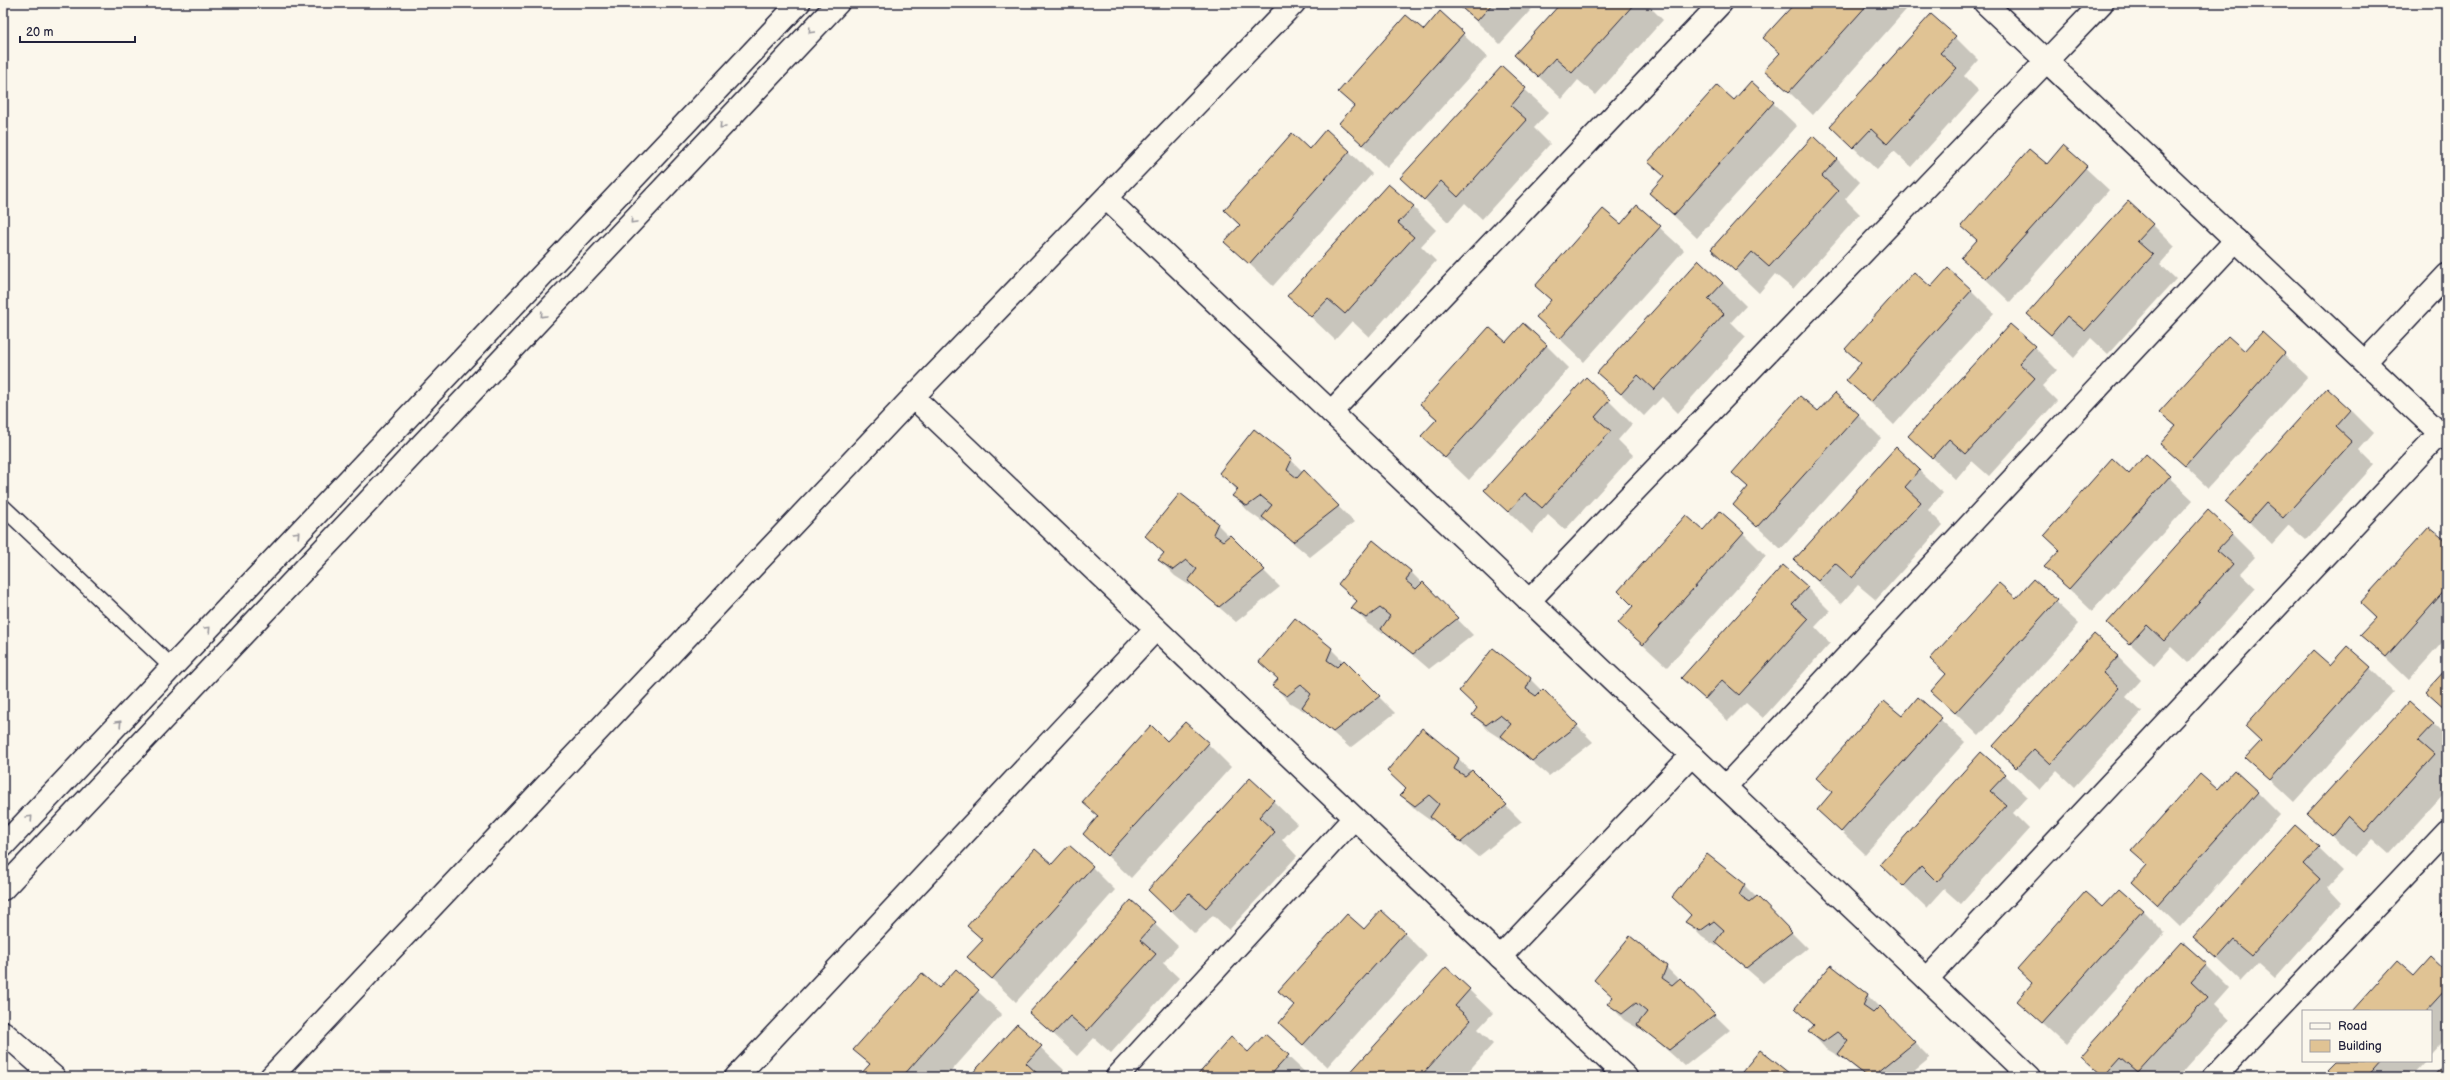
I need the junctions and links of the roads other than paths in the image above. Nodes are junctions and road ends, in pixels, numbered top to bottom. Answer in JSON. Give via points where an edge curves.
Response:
{"nodes":[{"id":1,"x":799,"y":3,"type":"edge"},
{"id":2,"x":838,"y":3,"type":"edge"},
{"id":3,"x":1294,"y":3,"type":"edge"},
{"id":4,"x":1721,"y":3,"type":"edge"},
{"id":5,"x":1985,"y":3,"type":"edge"},
{"id":6,"x":2102,"y":3,"type":"edge"},
{"id":7,"x":2047,"y":61,"type":"junction"},
{"id":8,"x":1106,"y":198,"type":"junction"},
{"id":9,"x":2236,"y":240,"type":"junction"},
{"id":10,"x":2447,"y":275,"type":"edge"},
{"id":11,"x":2365,"y":362,"type":"junction"},
{"id":12,"x":912,"y":397,"type":"junction"},
{"id":13,"x":1331,"y":412,"type":"junction"},
{"id":14,"x":2443,"y":436,"type":"edge"},
{"id":15,"x":3,"y":507,"type":"edge"},
{"id":16,"x":1529,"y":601,"type":"junction"},
{"id":17,"x":1156,"y":629,"type":"junction"},
{"id":18,"x":172,"y":667,"type":"junction"},
{"id":19,"x":1692,"y":755,"type":"junction"},
{"id":20,"x":1725,"y":786,"type":"junction"},
{"id":21,"x":1354,"y":818,"type":"junction"},
{"id":22,"x":2447,"y":831,"type":"edge"},
{"id":23,"x":3,"y":846,"type":"edge"},
{"id":24,"x":3,"y":889,"type":"edge"},
{"id":25,"x":1500,"y":957,"type":"junction"},
{"id":26,"x":1927,"y":979,"type":"junction"},
{"id":27,"x":3,"y":1032,"type":"edge"},
{"id":28,"x":54,"y":1077,"type":"edge"},
{"id":29,"x":271,"y":1077,"type":"edge"},
{"id":30,"x":736,"y":1077,"type":"edge"},
{"id":31,"x":1117,"y":1077,"type":"edge"},
{"id":32,"x":1626,"y":1077,"type":"edge"},
{"id":33,"x":2030,"y":1077,"type":"edge"},
{"id":34,"x":2214,"y":1077,"type":"edge"}],
"edges":[{"from":18,"to":1,"type":"street","one_way":true},
{"from":2,"to":24,"type":"street","one_way":true},
{"from":3,"to":8,"type":"street"},
{"from":4,"to":13,"type":"street"},
{"from":5,"to":7,"type":"street"},
{"from":6,"to":7,"type":"street"},
{"from":7,"to":9,"type":"street"},
{"from":7,"to":16,"type":"street"},
{"from":8,"to":12,"type":"street"},
{"from":8,"to":13,"type":"street"},
{"from":9,"to":11,"type":"street"},
{"from":9,"to":20,"type":"street"},
{"from":10,"to":11,"type":"street"},
{"from":11,"to":14,"type":"street"},
{"from":12,"to":17,"type":"street"},
{"from":12,"to":29,"type":"street"},
{"from":13,"to":16,"type":"street"},
{"from":14,"to":26,"type":"street"},
{"from":15,"to":18,"type":"lane"},
{"from":16,"to":19,"type":"street"},
{"from":17,"to":21,"type":"street"},
{"from":17,"to":30,"type":"street"},
{"from":23,"to":18,"type":"street","one_way":true},
{"from":19,"to":20,"type":"street"},
{"from":19,"to":25,"type":"street"},
{"from":20,"to":26,"type":"street"},
{"from":21,"to":25,"type":"street"},
{"from":21,"to":31,"type":"street"},
{"from":22,"to":34,"type":"street"},
{"from":25,"to":32,"type":"street"},
{"from":26,"to":33,"type":"street"},
{"from":27,"to":28,"type":"street"}]}
